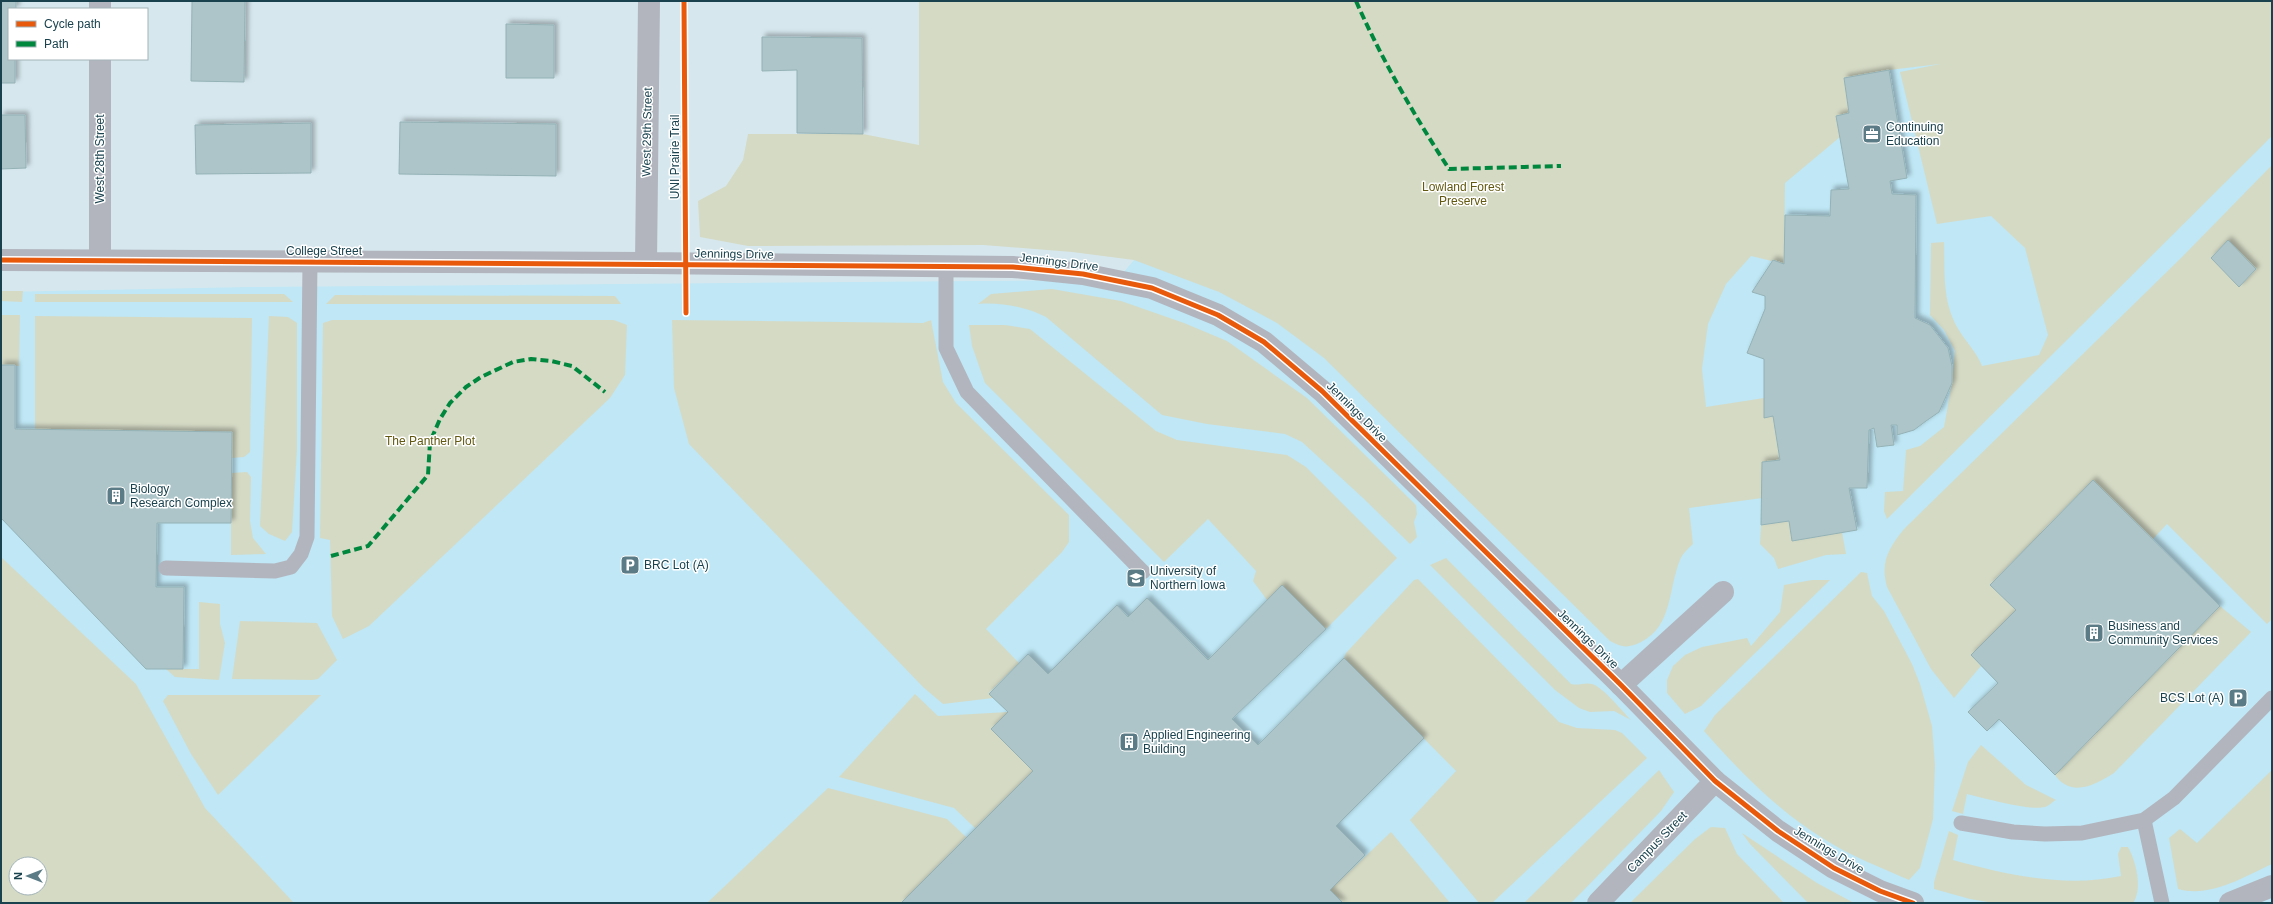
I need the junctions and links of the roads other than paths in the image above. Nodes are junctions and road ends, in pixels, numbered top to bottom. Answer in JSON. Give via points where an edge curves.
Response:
{"nodes":[{"id":1,"x":649,"y":1,"type":"edge"},
{"id":2,"x":100,"y":60,"type":"edge"},
{"id":3,"x":1,"y":260,"type":"edge"},
{"id":4,"x":100,"y":260,"type":"junction"},
{"id":5,"x":310,"y":261,"type":"junction"},
{"id":6,"x":646,"y":263,"type":"junction"},
{"id":7,"x":946,"y":267,"type":"junction"},
{"id":8,"x":166,"y":568,"type":"dead end"},
{"id":9,"x":1144,"y":572,"type":"dead end"},
{"id":10,"x":1723,"y":592,"type":"dead end"},
{"id":11,"x":1621,"y":685,"type":"junction"},
{"id":12,"x":2272,"y":698,"type":"edge"},
{"id":13,"x":1715,"y":781,"type":"junction"},
{"id":14,"x":2144,"y":820,"type":"junction"},
{"id":15,"x":1961,"y":823,"type":"dead end"},
{"id":16,"x":2272,"y":886,"type":"edge"},
{"id":17,"x":1598,"y":903,"type":"edge"},
{"id":18,"x":1913,"y":903,"type":"edge"},
{"id":19,"x":2162,"y":903,"type":"edge"},
{"id":20,"x":2230,"y":903,"type":"edge"}],
"edges":[{"from":1,"to":6,"type":"street","name":"West 29th Street"},
{"from":2,"to":4,"type":"street","name":"West 28th Street"},
{"from":3,"to":4,"type":"street","name":"College Street"},
{"from":4,"to":5,"type":"street","name":"College Street"},
{"from":5,"to":6,"type":"street","name":"College Street"},
{"from":5,"to":8,"type":"lane","via":[[307,537],[301,554],[291,567],[275,571]]},
{"from":6,"to":7,"type":"street","name":"Jennings Drive"},
{"from":7,"to":9,"type":"lane","via":[[946,348],[967,392]]},
{"from":7,"to":11,"type":"street","name":"Jennings Drive","via":[[1013,267],[1083,274],[1152,288],[1218,315],[1264,342],[1322,391]]},
{"from":10,"to":11,"type":"street"},
{"from":11,"to":13,"type":"street","name":"Jennings Drive"},
{"from":12,"to":14,"type":"lane","via":[[2174,798]]},
{"from":13,"to":17,"type":"street","name":"Campus Street"},
{"from":13,"to":18,"type":"street","name":"Jennings Drive","via":[[1778,831],[1834,868],[1880,891]]},
{"from":14,"to":15,"type":"lane","via":[[2082,833],[2045,834],[2014,832]]},
{"from":14,"to":19,"type":"lane"},
{"from":16,"to":20,"type":"street"}]}
